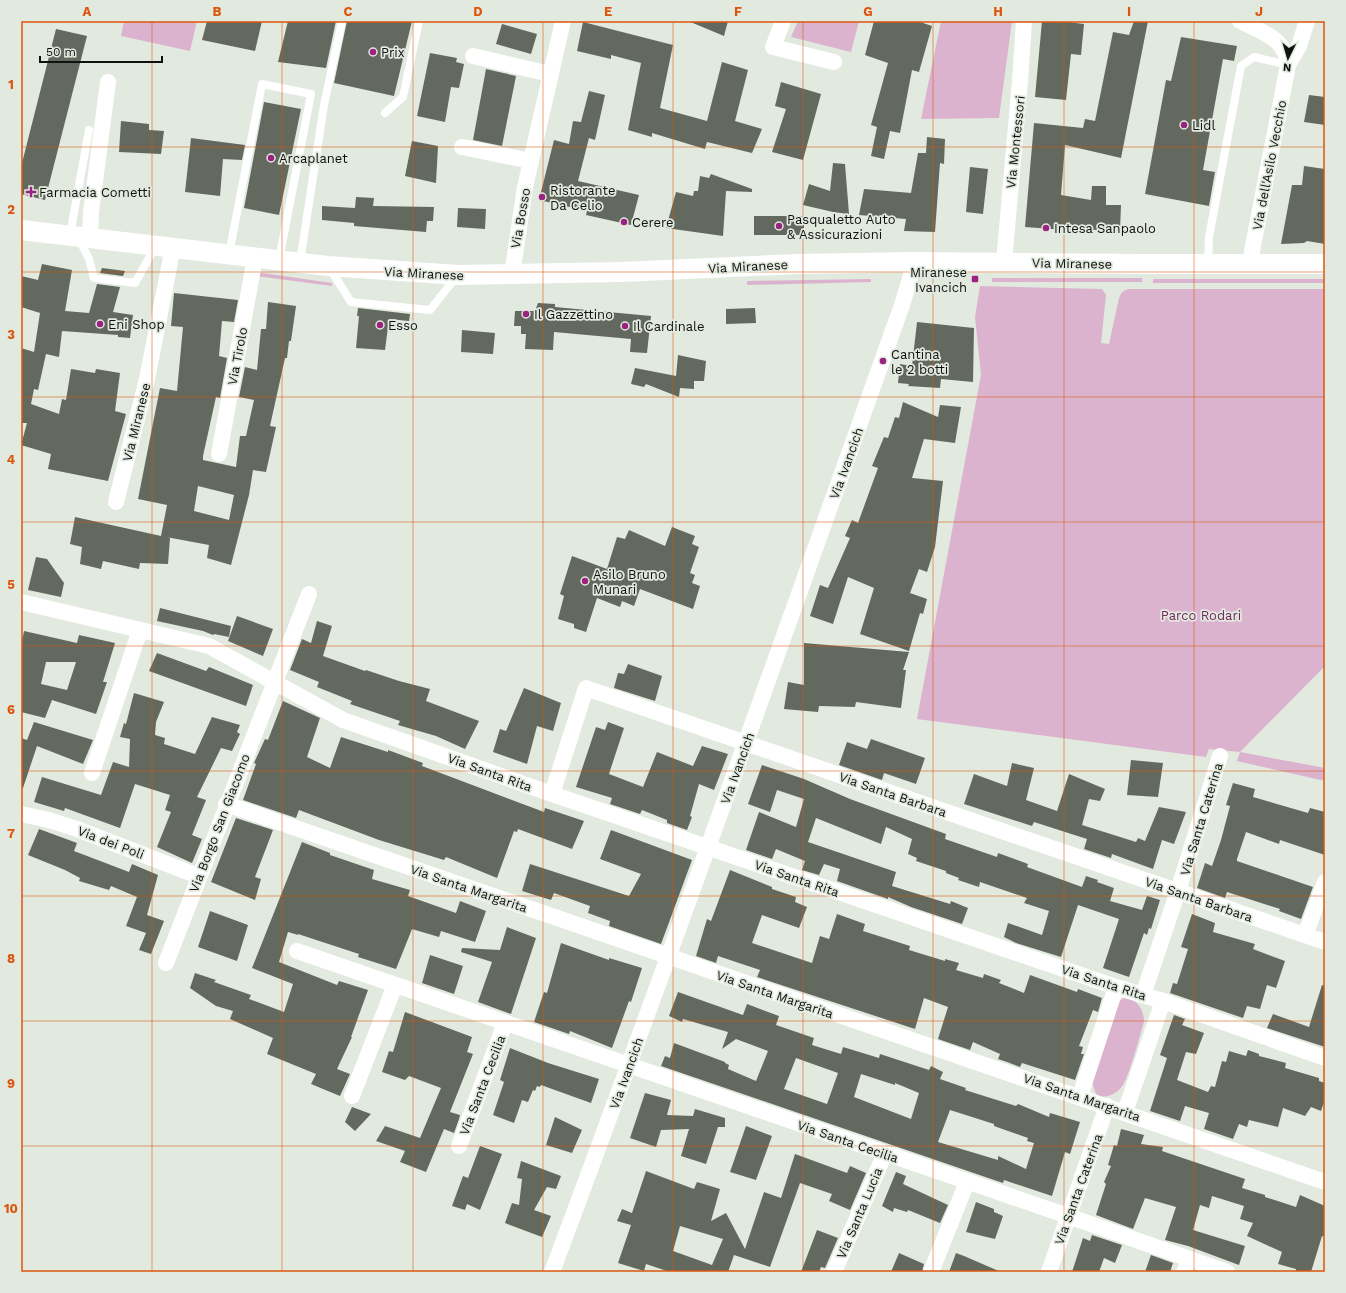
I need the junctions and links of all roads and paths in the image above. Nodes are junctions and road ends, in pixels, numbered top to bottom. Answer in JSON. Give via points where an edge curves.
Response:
{"nodes":[{"id":1,"x":342,"y":21,"type":"edge"},
{"id":2,"x":419,"y":21,"type":"edge"},
{"id":3,"x":563,"y":21,"type":"edge"},
{"id":4,"x":783,"y":21,"type":"edge"},
{"id":5,"x":1024,"y":21,"type":"edge"},
{"id":6,"x":1240,"y":21,"type":"edge"},
{"id":7,"x":1308,"y":21,"type":"edge"},
{"id":8,"x":473,"y":56,"type":"dead end"},
{"id":9,"x":834,"y":62,"type":"dead end"},
{"id":10,"x":1288,"y":65,"type":"junction"},
{"id":11,"x":550,"y":74,"type":"junction"},
{"id":12,"x":108,"y":82,"type":"dead end"},
{"id":13,"x":386,"y":113,"type":"dead end"},
{"id":14,"x":89,"y":130,"type":"dead end"},
{"id":15,"x":462,"y":147,"type":"dead end"},
{"id":16,"x":531,"y":161,"type":"junction"},
{"id":17,"x":21,"y":230,"type":"edge"},
{"id":18,"x":79,"y":237,"type":"junction"},
{"id":19,"x":164,"y":246,"type":"junction"},
{"id":20,"x":229,"y":255,"type":"junction"},
{"id":21,"x":255,"y":258,"type":"junction"},
{"id":22,"x":279,"y":260,"type":"junction"},
{"id":23,"x":912,"y":262,"type":"junction"},
{"id":24,"x":1004,"y":262,"type":"junction"},
{"id":25,"x":300,"y":263,"type":"junction"},
{"id":26,"x":1208,"y":264,"type":"junction"},
{"id":27,"x":1325,"y":264,"type":"edge"},
{"id":28,"x":1252,"y":265,"type":"junction"},
{"id":29,"x":328,"y":266,"type":"junction"},
{"id":30,"x":458,"y":275,"type":"junction"},
{"id":31,"x":512,"y":275,"type":"junction"},
{"id":32,"x":219,"y":454,"type":"dead end"},
{"id":33,"x":116,"y":502,"type":"dead end"},
{"id":34,"x":309,"y":594,"type":"dead end"},
{"id":35,"x":21,"y":602,"type":"edge"},
{"id":36,"x":140,"y":630,"type":"junction"},
{"id":37,"x":275,"y":684,"type":"junction"},
{"id":38,"x":745,"y":743,"type":"junction"},
{"id":39,"x":1220,"y":756,"type":"dead end"},
{"id":40,"x":92,"y":773,"type":"dead end"},
{"id":41,"x":552,"y":794,"type":"junction"},
{"id":42,"x":226,"y":804,"type":"junction"},
{"id":43,"x":21,"y":814,"type":"edge"},
{"id":44,"x":708,"y":848,"type":"junction"},
{"id":45,"x":198,"y":876,"type":"junction"},
{"id":46,"x":1325,"y":882,"type":"edge"},
{"id":47,"x":1178,"y":891,"type":"junction"},
{"id":48,"x":1305,"y":935,"type":"junction"},
{"id":49,"x":1325,"y":942,"type":"edge"},
{"id":50,"x":297,"y":951,"type":"dead end"},
{"id":51,"x":668,"y":958,"type":"junction"},
{"id":52,"x":166,"y":963,"type":"dead end"},
{"id":53,"x":395,"y":985,"type":"junction"},
{"id":54,"x":1116,"y":987,"type":"junction"},
{"id":55,"x":1142,"y":995,"type":"junction"},
{"id":56,"x":1163,"y":1001,"type":"junction"},
{"id":57,"x":505,"y":1023,"type":"junction"},
{"id":58,"x":1325,"y":1058,"type":"edge"},
{"id":59,"x":629,"y":1065,"type":"junction"},
{"id":60,"x":352,"y":1096,"type":"dead end"},
{"id":61,"x":1080,"y":1096,"type":"junction"},
{"id":62,"x":1107,"y":1106,"type":"junction"},
{"id":63,"x":1125,"y":1112,"type":"junction"},
{"id":64,"x":459,"y":1146,"type":"dead end"},
{"id":65,"x":885,"y":1153,"type":"junction"},
{"id":66,"x":968,"y":1182,"type":"junction"},
{"id":67,"x":1325,"y":1182,"type":"edge"},
{"id":68,"x":1068,"y":1216,"type":"junction"},
{"id":69,"x":1187,"y":1265,"type":"edge"},
{"id":70,"x":552,"y":1272,"type":"edge"},
{"id":71,"x":834,"y":1272,"type":"edge"},
{"id":72,"x":931,"y":1272,"type":"edge"},
{"id":73,"x":1049,"y":1272,"type":"edge"},
{"id":74,"x":1227,"y":1272,"type":"edge"}],
"edges":[{"from":1,"to":25,"type":"lane","via":[[324,105]]},
{"from":2,"to":13,"type":"lane","via":[[403,97]]},
{"from":3,"to":11,"type":"street","name":"Via Bosso"},
{"from":4,"to":9,"type":"street","via":[[773,47]]},
{"from":5,"to":24,"type":"street","name":"Via Montessori"},
{"from":6,"to":10,"type":"street","name":"Via dell'Asilo Vecchio","via":[[1278,41],[1288,56]]},
{"from":7,"to":10,"type":"street","name":"Via dell'Asilo Vecchio","via":[[1299,46]]},
{"from":8,"to":11,"type":"street"},
{"from":10,"to":26,"type":"lane","via":[[1254,57],[1241,66],[1209,237]]},
{"from":10,"to":28,"type":"street","name":"Via dell'Asilo Vecchio","via":[[1252,251]]},
{"from":11,"to":16,"type":"street","name":"Via Bosso"},
{"from":12,"to":18,"type":"street","via":[[91,212]]},
{"from":14,"to":18,"type":"lane"},
{"from":15,"to":16,"type":"street"},
{"from":16,"to":31,"type":"street","name":"Via Bosso"},
{"from":17,"to":18,"type":"street","name":"Via Miranese"},
{"from":18,"to":19,"type":"street","name":"Via Miranese"},
{"from":18,"to":19,"type":"lane","via":[[94,278],[135,283]]},
{"from":19,"to":20,"type":"street","name":"Via Miranese"},
{"from":19,"to":33,"type":"street","name":"Via Miranese","via":[[147,379]]},
{"from":20,"to":21,"type":"street","name":"Via Miranese"},
{"from":20,"to":22,"type":"lane","via":[[262,84],[311,94]]},
{"from":21,"to":22,"type":"street","name":"Via Miranese"},
{"from":21,"to":32,"type":"street","name":"Via Tirolo"},
{"from":22,"to":25,"type":"street","name":"Via Miranese"},
{"from":23,"to":24,"type":"street","name":"Via Miranese"},
{"from":23,"to":31,"type":"street","name":"Via Miranese"},
{"from":23,"to":38,"type":"street","name":"Via Ivancich","via":[[902,306]]},
{"from":24,"to":26,"type":"street","name":"Via Miranese"},
{"from":25,"to":29,"type":"street","name":"Via Miranese"},
{"from":26,"to":28,"type":"street","name":"Via Miranese"},
{"from":27,"to":28,"type":"street","name":"Via Miranese"},
{"from":29,"to":30,"type":"street","name":"Via Miranese"},
{"from":29,"to":30,"type":"lane","via":[[351,302],[430,310]]},
{"from":30,"to":31,"type":"street","name":"Via Miranese"},
{"from":34,"to":37,"type":"street","name":"Via Borgo San Giacomo"},
{"from":35,"to":36,"type":"street"},
{"from":36,"to":37,"type":"street","via":[[209,646]]},
{"from":36,"to":40,"type":"street"},
{"from":37,"to":41,"type":"street","name":"Via Santa Rita","via":[[343,720]]},
{"from":37,"to":42,"type":"street","name":"Via Borgo San Giacomo"},
{"from":38,"to":41,"type":"street","name":"Via Santa Barbara","via":[[586,688]]},
{"from":38,"to":44,"type":"street","name":"Via Ivancich"},
{"from":38,"to":47,"type":"street","name":"Via Santa Barbara"},
{"from":39,"to":47,"type":"street","name":"Via Santa Caterina"},
{"from":41,"to":44,"type":"street","name":"Via Santa Rita"},
{"from":42,"to":45,"type":"street","name":"Via Borgo San Giacomo"},
{"from":42,"to":51,"type":"street","name":"Via Santa Margarita"},
{"from":43,"to":45,"type":"street","name":"Via dei Poli","via":[[77,829]]},
{"from":44,"to":51,"type":"street","name":"Via Ivancich"},
{"from":44,"to":54,"type":"street","name":"Via Santa Rita"},
{"from":45,"to":52,"type":"street","name":"Via Borgo San Giacomo"},
{"from":46,"to":48,"type":"street"},
{"from":47,"to":48,"type":"street","name":"Via Santa Barbara"},
{"from":47,"to":55,"type":"street","name":"Via Santa Caterina"},
{"from":48,"to":49,"type":"street","name":"Via Santa Barbara"},
{"from":50,"to":53,"type":"street","name":"Via Santa Cecilia"},
{"from":51,"to":59,"type":"street","name":"Via Ivancich"},
{"from":51,"to":61,"type":"street","name":"Via Santa Margarita"},
{"from":53,"to":57,"type":"street","name":"Via Santa Cecilia"},
{"from":53,"to":60,"type":"street"},
{"from":54,"to":55,"type":"street","name":"Via Santa Rita"},
{"from":54,"to":61,"type":"street"},
{"from":55,"to":56,"type":"street","name":"Via Santa Rita"},
{"from":56,"to":58,"type":"street","name":"Via Santa Rita"},
{"from":56,"to":63,"type":"street"},
{"from":57,"to":59,"type":"street","name":"Via Santa Cecilia"},
{"from":57,"to":64,"type":"street","name":"Via Santa Cecilia"},
{"from":59,"to":65,"type":"street","name":"Via Santa Cecilia"},
{"from":59,"to":70,"type":"street","name":"Via Ivancich"},
{"from":61,"to":62,"type":"street","name":"Via Santa Margarita"},
{"from":62,"to":63,"type":"street","name":"Via Santa Margarita"},
{"from":62,"to":68,"type":"street","name":"Via Santa Caterina"},
{"from":63,"to":67,"type":"street","name":"Via Santa Margarita"},
{"from":65,"to":66,"type":"street","name":"Via Santa Cecilia"},
{"from":65,"to":71,"type":"street","name":"Via Santa Lucia"},
{"from":66,"to":68,"type":"street","name":"Via Santa Cecilia"},
{"from":66,"to":72,"type":"street"},
{"from":68,"to":69,"type":"street","name":"Via Santa Cecilia"},
{"from":68,"to":73,"type":"street","name":"Via Santa Caterina"},
{"from":69,"to":74,"type":"street","name":"Via Santa Cecilia"}]}
